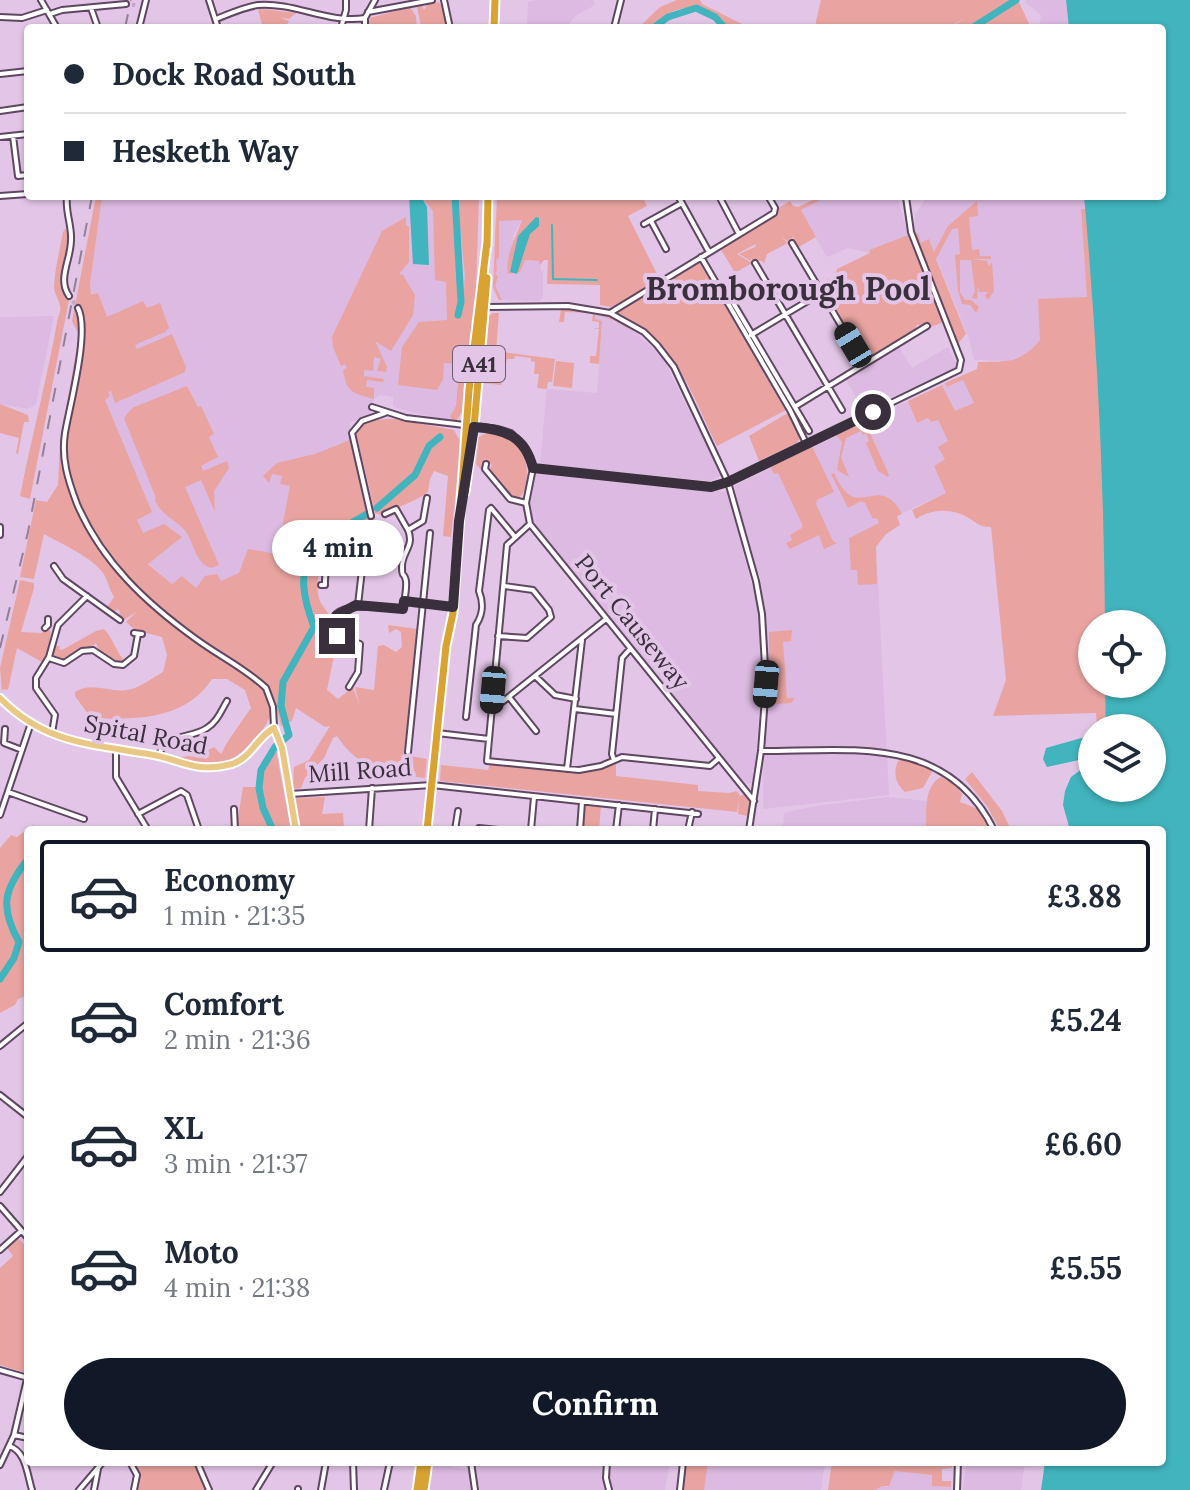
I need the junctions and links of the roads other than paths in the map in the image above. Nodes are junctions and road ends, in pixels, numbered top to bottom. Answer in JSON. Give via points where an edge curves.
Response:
{"nodes":[{"id":1,"x":41,"y":0,"type":"edge"},
{"id":2,"x":146,"y":0,"type":"edge"},
{"id":3,"x":209,"y":0,"type":"edge"},
{"id":4,"x":346,"y":0,"type":"edge"},
{"id":5,"x":375,"y":0,"type":"edge"},
{"id":6,"x":432,"y":0,"type":"edge"},
{"id":7,"x":444,"y":0,"type":"edge"},
{"id":8,"x":495,"y":0,"type":"edge"},
{"id":9,"x":621,"y":0,"type":"edge"},
{"id":10,"x":257,"y":3,"type":"edge"},
{"id":11,"x":126,"y":4,"type":"dead end"},
{"id":12,"x":135,"y":5,"type":"dead end"},
{"id":13,"x":91,"y":7,"type":"junction"},
{"id":14,"x":143,"y":7,"type":"junction"},
{"id":15,"x":48,"y":12,"type":"junction"},
{"id":16,"x":367,"y":15,"type":"junction"},
{"id":17,"x":0,"y":17,"type":"edge"},
{"id":18,"x":216,"y":19,"type":"junction"},
{"id":19,"x":344,"y":20,"type":"junction"},
{"id":20,"x":55,"y":24,"type":"edge"},
{"id":21,"x":97,"y":24,"type":"edge"},
{"id":22,"x":140,"y":24,"type":"edge"},
{"id":23,"x":217,"y":24,"type":"edge"},
{"id":24,"x":342,"y":24,"type":"edge"},
{"id":25,"x":366,"y":24,"type":"edge"},
{"id":26,"x":449,"y":24,"type":"edge"},
{"id":27,"x":494,"y":24,"type":"edge"},
{"id":28,"x":615,"y":24,"type":"edge"},
{"id":29,"x":24,"y":71,"type":"edge"},
{"id":30,"x":0,"y":74,"type":"edge"},
{"id":31,"x":24,"y":108,"type":"edge"},
{"id":32,"x":0,"y":111,"type":"edge"},
{"id":33,"x":0,"y":135,"type":"edge"},
{"id":34,"x":24,"y":135,"type":"edge"},
{"id":35,"x":13,"y":136,"type":"junction"},
{"id":36,"x":24,"y":175,"type":"edge"},
{"id":37,"x":24,"y":194,"type":"edge"},
{"id":38,"x":0,"y":196,"type":"edge"},
{"id":39,"x":66,"y":200,"type":"edge"},
{"id":40,"x":488,"y":200,"type":"edge"},
{"id":41,"x":680,"y":200,"type":"edge"},
{"id":42,"x":721,"y":200,"type":"edge"},
{"id":43,"x":770,"y":200,"type":"edge"},
{"id":44,"x":907,"y":200,"type":"edge"},
{"id":45,"x":682,"y":203,"type":"junction"},
{"id":46,"x":651,"y":221,"type":"junction"},
{"id":47,"x":644,"y":224,"type":"dead end"},
{"id":48,"x":739,"y":234,"type":"junction"},
{"id":49,"x":659,"y":237,"type":"junction"},
{"id":50,"x":652,"y":242,"type":"dead end"},
{"id":51,"x":795,"y":244,"type":"dead end"},
{"id":52,"x":666,"y":249,"type":"dead end"},
{"id":53,"x":709,"y":252,"type":"junction"},
{"id":54,"x":701,"y":257,"type":"junction"},
{"id":55,"x":758,"y":265,"type":"dead end"},
{"id":56,"x":718,"y":289,"type":"junction"},
{"id":57,"x":822,"y":293,"type":"junction"},
{"id":58,"x":69,"y":296,"type":"tunnel mouth"},
{"id":59,"x":484,"y":305,"type":"junction"},
{"id":60,"x":78,"y":308,"type":"tunnel mouth"},
{"id":61,"x":610,"y":313,"type":"junction"},
{"id":62,"x":785,"y":315,"type":"junction"},
{"id":63,"x":927,"y":326,"type":"dead end"},
{"id":64,"x":751,"y":335,"type":"junction"},
{"id":65,"x":864,"y":364,"type":"junction"},
{"id":66,"x":828,"y":387,"type":"junction"},
{"id":67,"x":372,"y":407,"type":"dead end"},
{"id":68,"x":792,"y":409,"type":"junction"},
{"id":69,"x":842,"y":410,"type":"dead end"},
{"id":70,"x":388,"y":412,"type":"junction"},
{"id":71,"x":470,"y":426,"type":"junction"},
{"id":72,"x":810,"y":431,"type":"dead end"},
{"id":73,"x":806,"y":444,"type":"junction"},
{"id":74,"x":486,"y":464,"type":"dead end"},
{"id":75,"x":533,"y":468,"type":"junction"},
{"id":76,"x":728,"y":482,"type":"junction"},
{"id":77,"x":428,"y":502,"type":"dead end"},
{"id":78,"x":526,"y":503,"type":"junction"},
{"id":79,"x":385,"y":514,"type":"dead end"},
{"id":80,"x":371,"y":516,"type":"dead end"},
{"id":81,"x":530,"y":524,"type":"junction"},
{"id":82,"x":408,"y":530,"type":"junction"},
{"id":83,"x":430,"y":533,"type":"dead end"},
{"id":84,"x":515,"y":537,"type":"junction"},
{"id":85,"x":364,"y":552,"type":"junction"},
{"id":86,"x":404,"y":555,"type":"junction"},
{"id":87,"x":57,"y":567,"type":"dead end"},
{"id":88,"x":321,"y":585,"type":"dead end"},
{"id":89,"x":504,"y":586,"type":"junction"},
{"id":90,"x":87,"y":596,"type":"junction"},
{"id":91,"x":404,"y":601,"type":"junction"},
{"id":92,"x":423,"y":603,"type":"junction"},
{"id":93,"x":358,"y":605,"type":"junction"},
{"id":94,"x":451,"y":606,"type":"junction"},
{"id":95,"x":118,"y":616,"type":"dead end"},
{"id":96,"x":606,"y":619,"type":"junction"},
{"id":97,"x":47,"y":624,"type":"dead end"},
{"id":98,"x":55,"y":629,"type":"junction"},
{"id":99,"x":138,"y":633,"type":"dead end"},
{"id":100,"x":498,"y":636,"type":"junction"},
{"id":101,"x":582,"y":638,"type":"junction"},
{"id":102,"x":357,"y":641,"type":"junction"},
{"id":103,"x":366,"y":642,"type":"dead end"},
{"id":104,"x":630,"y":649,"type":"junction"},
{"id":105,"x":49,"y":658,"type":"junction"},
{"id":106,"x":535,"y":676,"type":"junction"},
{"id":107,"x":353,"y":685,"type":"dead end"},
{"id":108,"x":509,"y":697,"type":"junction"},
{"id":109,"x":1,"y":699,"type":"edge"},
{"id":110,"x":576,"y":699,"type":"junction"},
{"id":111,"x":227,"y":705,"type":"dead end"},
{"id":112,"x":491,"y":708,"type":"junction"},
{"id":113,"x":575,"y":709,"type":"junction"},
{"id":114,"x":616,"y":714,"type":"junction"},
{"id":115,"x":466,"y":717,"type":"dead end"},
{"id":116,"x":31,"y":723,"type":"junction"},
{"id":117,"x":274,"y":728,"type":"junction"},
{"id":118,"x":3,"y":731,"type":"edge"},
{"id":119,"x":536,"y":731,"type":"dead end"},
{"id":120,"x":52,"y":733,"type":"junction"},
{"id":121,"x":437,"y":733,"type":"junction"},
{"id":122,"x":489,"y":739,"type":"junction"},
{"id":123,"x":22,"y":750,"type":"junction"},
{"id":124,"x":116,"y":751,"type":"junction"},
{"id":125,"x":761,"y":751,"type":"junction"},
{"id":126,"x":408,"y":752,"type":"dead end"},
{"id":127,"x":159,"y":756,"type":"junction"},
{"id":128,"x":719,"y":759,"type":"junction"},
{"id":129,"x":614,"y":760,"type":"junction"},
{"id":130,"x":567,"y":769,"type":"junction"},
{"id":131,"x":432,"y":782,"type":"junction"},
{"id":132,"x":372,"y":788,"type":"junction"},
{"id":133,"x":8,"y":792,"type":"junction"},
{"id":134,"x":290,"y":794,"type":"junction"},
{"id":135,"x":534,"y":797,"type":"junction"},
{"id":136,"x":753,"y":801,"type":"junction"},
{"id":137,"x":582,"y":802,"type":"junction"},
{"id":138,"x":619,"y":805,"type":"junction"},
{"id":139,"x":234,"y":809,"type":"dead end"},
{"id":140,"x":655,"y":809,"type":"junction"},
{"id":141,"x":458,"y":811,"type":"dead end"},
{"id":142,"x":692,"y":812,"type":"junction"},
{"id":143,"x":138,"y":814,"type":"junction"},
{"id":144,"x":698,"y":814,"type":"dead end"},
{"id":145,"x":0,"y":815,"type":"edge"},
{"id":146,"x":84,"y":819,"type":"dead end"},
{"id":147,"x":146,"y":826,"type":"edge"},
{"id":148,"x":198,"y":826,"type":"edge"},
{"id":149,"x":235,"y":826,"type":"edge"},
{"id":150,"x":295,"y":826,"type":"edge"},
{"id":151,"x":369,"y":826,"type":"edge"},
{"id":152,"x":427,"y":826,"type":"edge"},
{"id":153,"x":456,"y":826,"type":"edge"},
{"id":154,"x":531,"y":826,"type":"edge"},
{"id":155,"x":580,"y":826,"type":"edge"},
{"id":156,"x":615,"y":826,"type":"edge"},
{"id":157,"x":653,"y":826,"type":"edge"},
{"id":158,"x":689,"y":826,"type":"edge"},
{"id":159,"x":750,"y":826,"type":"edge"},
{"id":160,"x":992,"y":826,"type":"edge"},
{"id":161,"x":24,"y":1026,"type":"edge"},
{"id":162,"x":0,"y":1046,"type":"edge"},
{"id":163,"x":0,"y":1095,"type":"edge"},
{"id":164,"x":24,"y":1114,"type":"edge"},
{"id":165,"x":24,"y":1161,"type":"edge"},
{"id":166,"x":0,"y":1192,"type":"edge"},
{"id":167,"x":0,"y":1206,"type":"edge"},
{"id":168,"x":21,"y":1231,"type":"junction"},
{"id":169,"x":24,"y":1234,"type":"edge"},
{"id":170,"x":0,"y":1250,"type":"edge"},
{"id":171,"x":0,"y":1370,"type":"edge"},
{"id":172,"x":24,"y":1376,"type":"edge"},
{"id":173,"x":24,"y":1390,"type":"edge"},
{"id":174,"x":14,"y":1435,"type":"junction"},
{"id":175,"x":24,"y":1437,"type":"edge"},
{"id":176,"x":9,"y":1446,"type":"junction"},
{"id":177,"x":24,"y":1464,"type":"edge"},
{"id":178,"x":0,"y":1465,"type":"edge"},
{"id":179,"x":25,"y":1466,"type":"edge"},
{"id":180,"x":132,"y":1466,"type":"edge"},
{"id":181,"x":199,"y":1466,"type":"edge"},
{"id":182,"x":271,"y":1466,"type":"edge"},
{"id":183,"x":325,"y":1466,"type":"edge"},
{"id":184,"x":353,"y":1466,"type":"edge"},
{"id":185,"x":389,"y":1466,"type":"edge"},
{"id":186,"x":420,"y":1466,"type":"edge"},
{"id":187,"x":427,"y":1466,"type":"edge"},
{"id":188,"x":472,"y":1466,"type":"edge"},
{"id":189,"x":607,"y":1466,"type":"edge"},
{"id":190,"x":683,"y":1466,"type":"edge"},
{"id":191,"x":958,"y":1466,"type":"edge"},
{"id":192,"x":98,"y":1467,"type":"joint"},
{"id":193,"x":32,"y":1490,"type":"edge"},
{"id":194,"x":79,"y":1490,"type":"edge"},
{"id":195,"x":94,"y":1490,"type":"edge"},
{"id":196,"x":134,"y":1490,"type":"edge"},
{"id":197,"x":209,"y":1490,"type":"edge"},
{"id":198,"x":256,"y":1490,"type":"edge"},
{"id":199,"x":321,"y":1490,"type":"edge"},
{"id":200,"x":354,"y":1490,"type":"edge"},
{"id":201,"x":384,"y":1490,"type":"edge"},
{"id":202,"x":417,"y":1490,"type":"edge"},
{"id":203,"x":424,"y":1490,"type":"edge"},
{"id":204,"x":475,"y":1490,"type":"edge"},
{"id":205,"x":609,"y":1490,"type":"edge"},
{"id":206,"x":680,"y":1490,"type":"edge"},
{"id":207,"x":957,"y":1490,"type":"edge"}],
"edges":[{"from":1,"to":15,"type":"street"},
{"from":2,"to":14,"type":"street"},
{"from":3,"to":18,"type":"street"},
{"from":4,"to":19,"type":"street"},
{"from":5,"to":16,"type":"street"},
{"from":6,"to":16,"type":"street"},
{"from":7,"to":26,"type":"street"},
{"from":8,"to":27,"type":"highway"},
{"from":9,"to":28,"type":"street"},
{"from":10,"to":18,"type":"street"},
{"from":10,"to":19,"type":"street"},
{"from":11,"to":13,"type":"street"},
{"from":12,"to":14,"type":"street"},
{"from":13,"to":15,"type":"street"},
{"from":13,"to":21,"type":"street"},
{"from":14,"to":22,"type":"street"},
{"from":15,"to":17,"type":"street"},
{"from":15,"to":20,"type":"street"},
{"from":16,"to":19,"type":"street"},
{"from":16,"to":25,"type":"street"},
{"from":18,"to":23,"type":"street"},
{"from":19,"to":24,"type":"street"},
{"from":29,"to":30,"type":"street"},
{"from":31,"to":32,"type":"street"},
{"from":33,"to":35,"type":"street"},
{"from":34,"to":35,"type":"street"},
{"from":35,"to":36,"type":"street","via":[[18,176]]},
{"from":37,"to":38,"type":"street"},
{"from":39,"to":58,"type":"street","via":[[72,238],[63,285]]},
{"from":40,"to":59,"type":"highway","number":"A41"},
{"from":41,"to":45,"type":"street"},
{"from":42,"to":48,"type":"street"},
{"from":43,"to":48,"type":"street","via":[[774,213]]},
{"from":44,"to":73,"type":"street","via":[[911,232],[960,367]]},
{"from":45,"to":46,"type":"street"},
{"from":45,"to":53,"type":"street"},
{"from":46,"to":47,"type":"street"},
{"from":46,"to":49,"type":"street"},
{"from":48,"to":53,"type":"street"},
{"from":49,"to":50,"type":"street"},
{"from":49,"to":52,"type":"street"},
{"from":51,"to":57,"type":"street"},
{"from":53,"to":54,"type":"street"},
{"from":54,"to":56,"type":"street"},
{"from":54,"to":61,"type":"street"},
{"from":55,"to":62,"type":"street"},
{"from":56,"to":64,"type":"street","via":[[725,289]]},
{"from":56,"to":68,"type":"street"},
{"from":57,"to":62,"type":"street"},
{"from":57,"to":65,"type":"street"},
{"from":59,"to":61,"type":"street","via":[[568,306]]},
{"from":59,"to":71,"type":"highway","number":"A41"},
{"from":60,"to":117,"type":"street","via":[[83,330],[63,448],[67,478],[84,519],[109,560],[155,607],[266,688]]},
{"from":61,"to":76,"type":"street","via":[[644,332],[666,355]]},
{"from":62,"to":64,"type":"street"},
{"from":62,"to":66,"type":"street"},
{"from":63,"to":65,"type":"street"},
{"from":64,"to":68,"type":"street"},
{"from":65,"to":66,"type":"street"},
{"from":66,"to":68,"type":"street"},
{"from":66,"to":69,"type":"street"},
{"from":67,"to":70,"type":"street"},
{"from":68,"to":72,"type":"street"},
{"from":68,"to":73,"type":"street"},
{"from":70,"to":71,"type":"street"},
{"from":70,"to":80,"type":"street","via":[[362,421],[352,433]]},
{"from":71,"to":75,"type":"street","via":[[511,433],[524,446]]},
{"from":71,"to":94,"type":"highway","number":"A41"},
{"from":73,"to":76,"type":"street"},
{"from":74,"to":78,"type":"street","via":[[510,499]]},
{"from":75,"to":76,"type":"street","via":[[711,487]]},
{"from":75,"to":78,"type":"street","name":"Port Causeway"},
{"from":76,"to":125,"type":"street","via":[[762,614],[766,664]]},
{"from":77,"to":82,"type":"street","via":[[423,521]]},
{"from":78,"to":81,"type":"street","name":"Port Causeway"},
{"from":79,"to":82,"type":"street","via":[[396,509]]},
{"from":81,"to":84,"type":"street"},
{"from":81,"to":96,"type":"street","name":"Port Causeway"},
{"from":82,"to":86,"type":"street","via":[[412,538]]},
{"from":83,"to":92,"type":"street"},
{"from":84,"to":89,"type":"street","via":[[507,545]]},
{"from":84,"to":115,"type":"street","via":[[491,508]]},
{"from":85,"to":86,"type":"street"},
{"from":85,"to":88,"type":"street","via":[[354,538],[340,545]]},
{"from":85,"to":93,"type":"street"},
{"from":86,"to":91,"type":"street"},
{"from":87,"to":90,"type":"street","via":[[63,579]]},
{"from":89,"to":100,"type":"street"},
{"from":89,"to":100,"type":"street","via":[[533,590],[551,617],[527,638]]},
{"from":90,"to":95,"type":"street"},
{"from":90,"to":98,"type":"street"},
{"from":91,"to":92,"type":"street"},
{"from":91,"to":93,"type":"street","via":[[403,609]]},
{"from":92,"to":94,"type":"street"},
{"from":92,"to":126,"type":"street"},
{"from":93,"to":102,"type":"street","via":[[338,613],[333,628],[340,639]]},
{"from":94,"to":121,"type":"highway","number":"A41"},
{"from":96,"to":101,"type":"street"},
{"from":96,"to":104,"type":"street","name":"Port Causeway"},
{"from":97,"to":98,"type":"street"},
{"from":98,"to":105,"type":"street"},
{"from":99,"to":105,"type":"street","via":[[134,656],[123,665],[93,650],[64,663]]},
{"from":100,"to":112,"type":"street"},
{"from":101,"to":106,"type":"street"},
{"from":101,"to":110,"type":"street"},
{"from":102,"to":103,"type":"street"},
{"from":102,"to":107,"type":"street","via":[[359,665]]},
{"from":104,"to":114,"type":"street","via":[[622,658]]},
{"from":104,"to":128,"type":"street","name":"Port Causeway"},
{"from":105,"to":120,"type":"street","via":[[35,684],[55,715]]},
{"from":106,"to":108,"type":"street"},
{"from":106,"to":110,"type":"street","via":[[555,695]]},
{"from":108,"to":112,"type":"street"},
{"from":108,"to":119,"type":"street"},
{"from":109,"to":116,"type":"main road","name":"Spital Road"},
{"from":110,"to":113,"type":"street"},
{"from":111,"to":127,"type":"street","via":[[212,725],[168,741]]},
{"from":112,"to":122,"type":"street"},
{"from":113,"to":114,"type":"street"},
{"from":113,"to":130,"type":"street"},
{"from":114,"to":129,"type":"street"},
{"from":116,"to":120,"type":"main road","name":"Spital Road"},
{"from":116,"to":123,"type":"street"},
{"from":117,"to":127,"type":"main road","name":"Spital Road","via":[[231,764],[194,768]]},
{"from":117,"to":134,"type":"main road"},
{"from":118,"to":123,"type":"street","via":[[5,744]]},
{"from":120,"to":124,"type":"main road","name":"Spital Road"},
{"from":121,"to":122,"type":"street"},
{"from":121,"to":131,"type":"highway","number":"A41"},
{"from":122,"to":130,"type":"street","via":[[487,761]]},
{"from":123,"to":133,"type":"street"},
{"from":124,"to":127,"type":"main road","name":"Spital Road"},
{"from":124,"to":143,"type":"street","via":[[116,777]]},
{"from":125,"to":136,"type":"street"},
{"from":125,"to":160,"type":"street","via":[[907,755],[958,782]]},
{"from":128,"to":129,"type":"street","via":[[710,766]]},
{"from":128,"to":136,"type":"street","name":"Port Causeway"},
{"from":129,"to":130,"type":"street"},
{"from":131,"to":132,"type":"street","name":"Mill Road"},
{"from":131,"to":135,"type":"street","name":"Mill Road"},
{"from":131,"to":152,"type":"highway","number":"A41"},
{"from":132,"to":134,"type":"street","name":"Mill Road"},
{"from":132,"to":151,"type":"street"},
{"from":133,"to":145,"type":"street"},
{"from":133,"to":146,"type":"street"},
{"from":134,"to":150,"type":"main road"},
{"from":135,"to":137,"type":"street","name":"Mill Road"},
{"from":135,"to":154,"type":"street"},
{"from":136,"to":159,"type":"street"},
{"from":137,"to":138,"type":"street","name":"Mill Road"},
{"from":137,"to":155,"type":"street"},
{"from":138,"to":140,"type":"street","name":"Mill Road"},
{"from":138,"to":156,"type":"street"},
{"from":139,"to":149,"type":"street"},
{"from":140,"to":142,"type":"street","name":"Mill Road"},
{"from":140,"to":157,"type":"street"},
{"from":141,"to":153,"type":"street"},
{"from":142,"to":144,"type":"street","name":"Mill Road"},
{"from":142,"to":158,"type":"street"},
{"from":143,"to":147,"type":"street"},
{"from":143,"to":148,"type":"street","via":[[181,791]]},
{"from":161,"to":162,"type":"street"},
{"from":163,"to":164,"type":"street"},
{"from":165,"to":166,"type":"street"},
{"from":167,"to":168,"type":"street"},
{"from":168,"to":169,"type":"street"},
{"from":168,"to":170,"type":"street"},
{"from":171,"to":172,"type":"street"},
{"from":173,"to":174,"type":"street"},
{"from":174,"to":175,"type":"street"},
{"from":174,"to":176,"type":"street"},
{"from":176,"to":177,"type":"street","via":[[17,1449]]},
{"from":176,"to":178,"type":"street"},
{"from":179,"to":193,"type":"street"},
{"from":180,"to":196,"type":"street","via":[[137,1475]]},
{"from":181,"to":197,"type":"street"},
{"from":182,"to":198,"type":"street"},
{"from":183,"to":199,"type":"street"},
{"from":184,"to":200,"type":"street"},
{"from":185,"to":201,"type":"street"},
{"from":186,"to":202,"type":"highway"},
{"from":187,"to":203,"type":"highway"},
{"from":188,"to":204,"type":"street"},
{"from":189,"to":205,"type":"street"},
{"from":190,"to":206,"type":"street"},
{"from":191,"to":207,"type":"street"},
{"from":192,"to":194,"type":"street"},
{"from":192,"to":195,"type":"street"}]}
